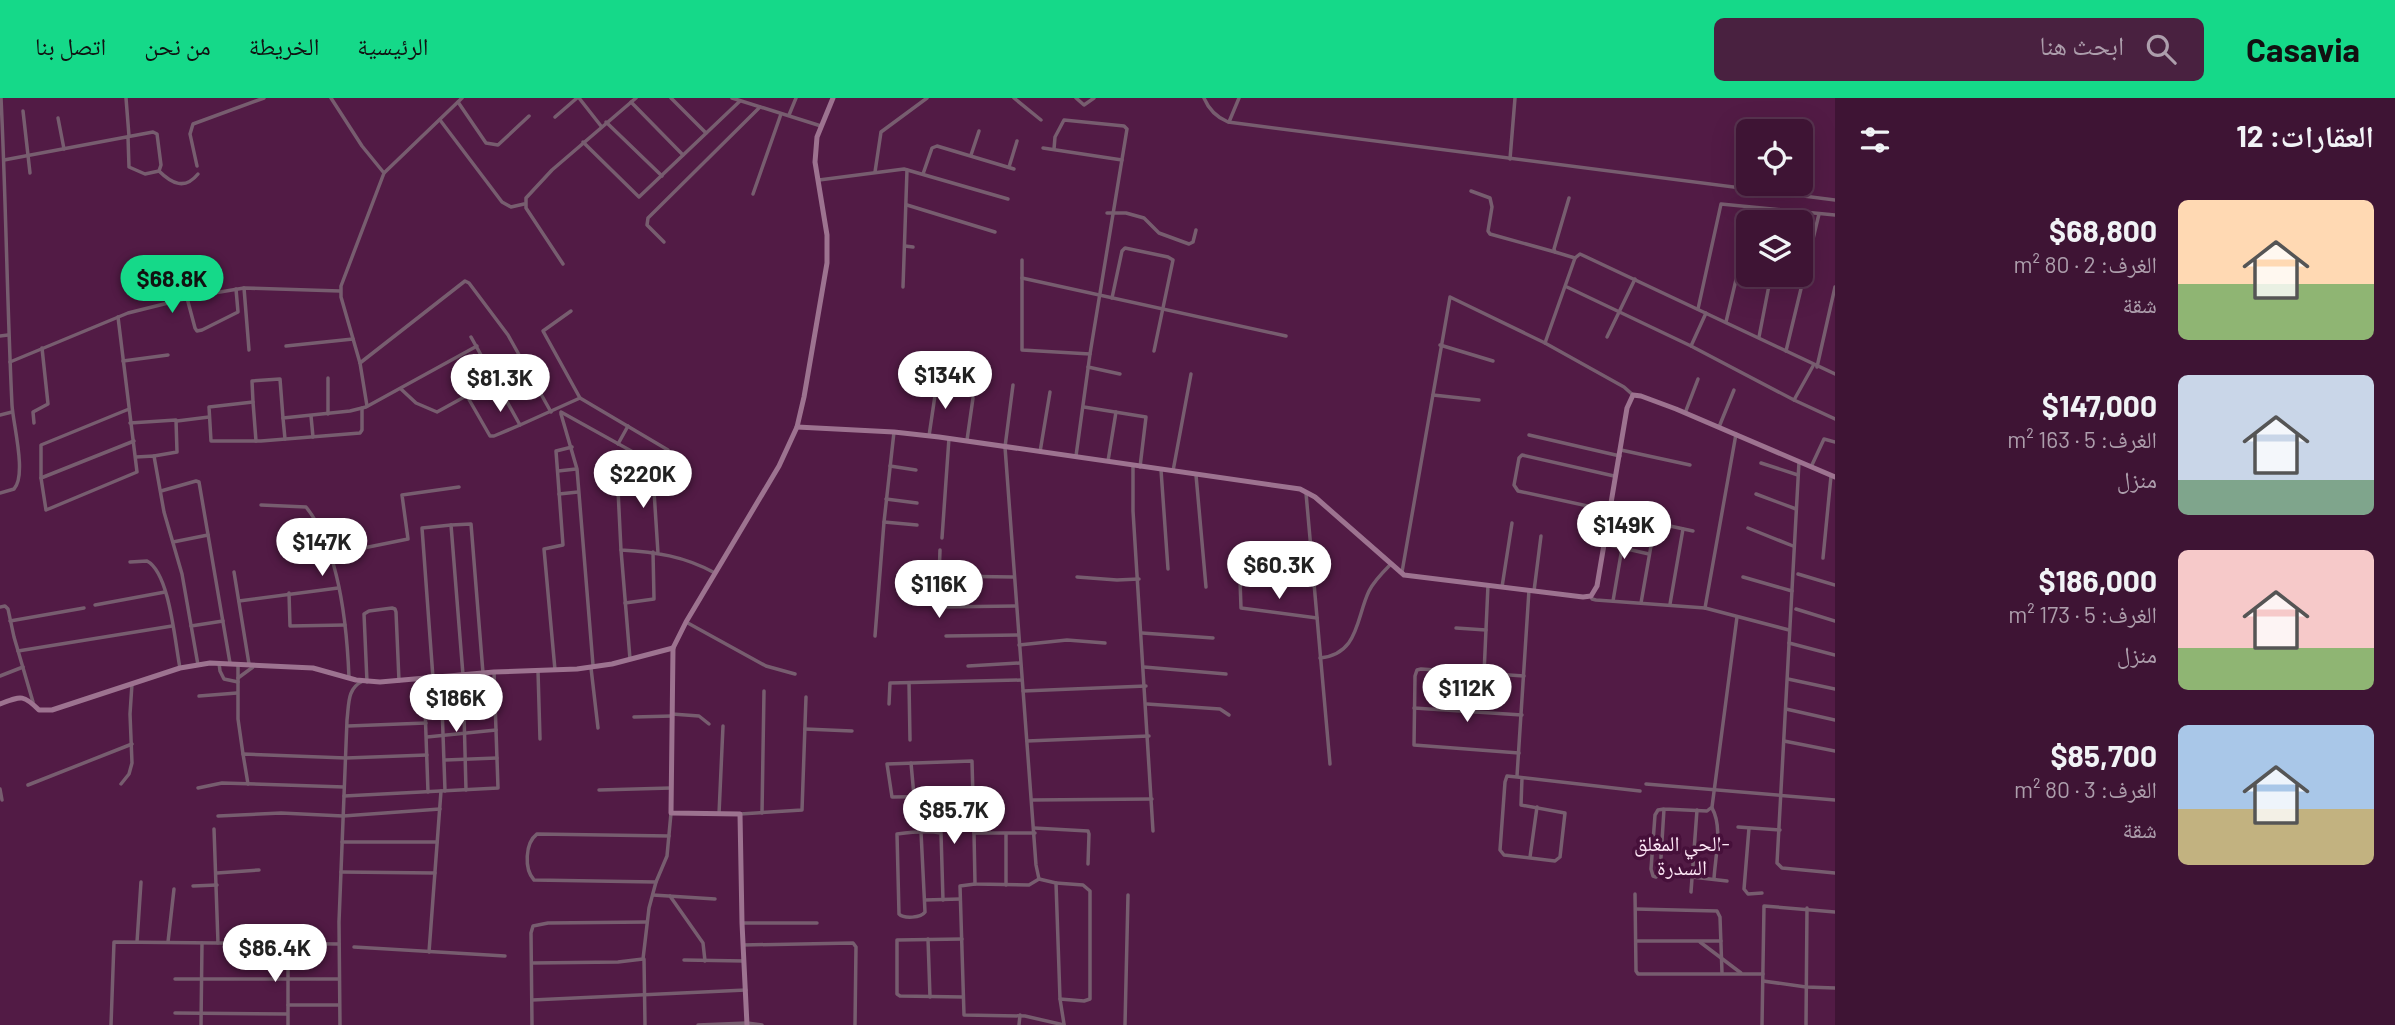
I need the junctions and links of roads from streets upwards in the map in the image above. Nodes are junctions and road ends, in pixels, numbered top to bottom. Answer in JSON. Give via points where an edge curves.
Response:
{"nodes":[{"id":1,"x":1,"y":98,"type":"edge"},
{"id":2,"x":126,"y":98,"type":"edge"},
{"id":3,"x":264,"y":98,"type":"edge"},
{"id":4,"x":331,"y":98,"type":"edge"},
{"id":5,"x":578,"y":98,"type":"edge"},
{"id":6,"x":636,"y":98,"type":"edge"},
{"id":7,"x":671,"y":98,"type":"edge"},
{"id":8,"x":732,"y":98,"type":"edge"},
{"id":9,"x":760,"y":98,"type":"edge"},
{"id":10,"x":796,"y":98,"type":"edge"},
{"id":11,"x":833,"y":98,"type":"edge"},
{"id":12,"x":927,"y":98,"type":"edge"},
{"id":13,"x":1014,"y":98,"type":"edge"},
{"id":14,"x":1076,"y":98,"type":"edge"},
{"id":15,"x":1094,"y":98,"type":"edge"},
{"id":16,"x":1204,"y":98,"type":"edge"},
{"id":17,"x":1240,"y":98,"type":"edge"},
{"id":18,"x":1515,"y":98,"type":"edge"},
{"id":19,"x":460,"y":100,"type":"edge"},
{"id":20,"x":740,"y":101,"type":"junction"},
{"id":21,"x":631,"y":102,"type":"junction"},
{"id":22,"x":758,"y":107,"type":"junction"},
{"id":23,"x":23,"y":111,"type":"dead end"},
{"id":24,"x":781,"y":114,"type":"junction"},
{"id":25,"x":529,"y":116,"type":"dead end"},
{"id":26,"x":788,"y":116,"type":"junction"},
{"id":27,"x":555,"y":117,"type":"dead end"},
{"id":28,"x":58,"y":118,"type":"dead end"},
{"id":29,"x":440,"y":120,"type":"junction"},
{"id":30,"x":1041,"y":120,"type":"dead end"},
{"id":31,"x":606,"y":122,"type":"junction"},
{"id":32,"x":1228,"y":122,"type":"junction"},
{"id":33,"x":821,"y":125,"type":"junction"},
{"id":34,"x":601,"y":126,"type":"junction"},
{"id":35,"x":979,"y":131,"type":"dead end"},
{"id":36,"x":706,"y":132,"type":"junction"},
{"id":37,"x":129,"y":137,"type":"junction"},
{"id":38,"x":1017,"y":141,"type":"dead end"},
{"id":39,"x":583,"y":142,"type":"junction"},
{"id":40,"x":1042,"y":148,"type":"dead end"},
{"id":41,"x":64,"y":149,"type":"junction"},
{"id":42,"x":1054,"y":149,"type":"junction"},
{"id":43,"x":28,"y":155,"type":"junction"},
{"id":44,"x":683,"y":155,"type":"junction"},
{"id":45,"x":971,"y":155,"type":"junction"},
{"id":46,"x":1510,"y":159,"type":"junction"},
{"id":47,"x":4,"y":160,"type":"junction"},
{"id":48,"x":1122,"y":160,"type":"junction"},
{"id":49,"x":198,"y":166,"type":"dead end"},
{"id":50,"x":906,"y":170,"type":"junction"},
{"id":51,"x":159,"y":171,"type":"junction"},
{"id":52,"x":874,"y":172,"type":"junction"},
{"id":53,"x":30,"y":173,"type":"dead end"},
{"id":54,"x":384,"y":173,"type":"junction"},
{"id":55,"x":198,"y":174,"type":"dead end"},
{"id":56,"x":923,"y":174,"type":"junction"},
{"id":57,"x":662,"y":176,"type":"junction"},
{"id":58,"x":817,"y":180,"type":"junction"},
{"id":59,"x":1471,"y":191,"type":"dead end"},
{"id":60,"x":752,"y":194,"type":"dead end"},
{"id":61,"x":1569,"y":198,"type":"dead end"},
{"id":62,"x":1008,"y":199,"type":"dead end"},
{"id":63,"x":1835,"y":200,"type":"edge"},
{"id":64,"x":525,"y":203,"type":"junction"},
{"id":65,"x":906,"y":205,"type":"junction"},
{"id":66,"x":1753,"y":208,"type":"joint"},
{"id":67,"x":2,"y":209,"type":"edge"},
{"id":68,"x":1775,"y":210,"type":"edge"},
{"id":69,"x":1107,"y":213,"type":"dead end"},
{"id":70,"x":1115,"y":213,"type":"junction"},
{"id":71,"x":1813,"y":213,"type":"edge"},
{"id":72,"x":1819,"y":214,"type":"junction"},
{"id":73,"x":1835,"y":215,"type":"edge"},
{"id":74,"x":1196,"y":230,"type":"dead end"},
{"id":75,"x":995,"y":232,"type":"dead end"},
{"id":76,"x":664,"y":242,"type":"dead end"},
{"id":77,"x":905,"y":246,"type":"junction"},
{"id":78,"x":913,"y":247,"type":"dead end"},
{"id":79,"x":1555,"y":252,"type":"junction"},
{"id":80,"x":1575,"y":258,"type":"junction"},
{"id":81,"x":1021,"y":260,"type":"dead end"},
{"id":82,"x":563,"y":264,"type":"dead end"},
{"id":83,"x":6,"y":267,"type":"junction"},
{"id":84,"x":0,"y":268,"type":"edge"},
{"id":85,"x":1022,"y":278,"type":"junction"},
{"id":86,"x":1635,"y":279,"type":"junction"},
{"id":87,"x":1736,"y":280,"type":"edge"},
{"id":88,"x":903,"y":287,"type":"dead end"},
{"id":89,"x":1566,"y":287,"type":"junction"},
{"id":90,"x":1770,"y":287,"type":"edge"},
{"id":91,"x":1835,"y":287,"type":"edge"},
{"id":92,"x":244,"y":288,"type":"junction"},
{"id":93,"x":236,"y":289,"type":"junction"},
{"id":94,"x":340,"y":291,"type":"junction"},
{"id":95,"x":1101,"y":296,"type":"junction"},
{"id":96,"x":187,"y":298,"type":"junction"},
{"id":97,"x":1112,"y":298,"type":"junction"},
{"id":98,"x":1164,"y":309,"type":"junction"},
{"id":99,"x":1698,"y":309,"type":"junction"},
{"id":100,"x":571,"y":311,"type":"dead end"},
{"id":101,"x":1619,"y":312,"type":"junction"},
{"id":102,"x":1706,"y":313,"type":"junction"},
{"id":103,"x":118,"y":317,"type":"junction"},
{"id":104,"x":1726,"y":322,"type":"junction"},
{"id":105,"x":8,"y":335,"type":"junction"},
{"id":106,"x":0,"y":336,"type":"edge"},
{"id":107,"x":1286,"y":336,"type":"dead end"},
{"id":108,"x":471,"y":337,"type":"dead end"},
{"id":109,"x":1607,"y":337,"type":"dead end"},
{"id":110,"x":1759,"y":338,"type":"junction"},
{"id":111,"x":353,"y":339,"type":"junction"},
{"id":112,"x":1545,"y":343,"type":"junction"},
{"id":113,"x":477,"y":345,"type":"junction"},
{"id":114,"x":1440,"y":345,"type":"junction"},
{"id":115,"x":286,"y":346,"type":"dead end"},
{"id":116,"x":1691,"y":346,"type":"junction"},
{"id":117,"x":42,"y":348,"type":"junction"},
{"id":118,"x":249,"y":350,"type":"dead end"},
{"id":119,"x":1154,"y":351,"type":"dead end"},
{"id":120,"x":1786,"y":351,"type":"junction"},
{"id":121,"x":1090,"y":354,"type":"junction"},
{"id":122,"x":168,"y":355,"type":"dead end"},
{"id":123,"x":123,"y":361,"type":"junction"},
{"id":124,"x":1493,"y":361,"type":"dead end"},
{"id":125,"x":10,"y":362,"type":"junction"},
{"id":126,"x":360,"y":363,"type":"junction"},
{"id":127,"x":1815,"y":366,"type":"junction"},
{"id":128,"x":1088,"y":367,"type":"junction"},
{"id":129,"x":1120,"y":374,"type":"dead end"},
{"id":130,"x":1192,"y":374,"type":"dead end"},
{"id":131,"x":1835,"y":374,"type":"edge"},
{"id":132,"x":328,"y":378,"type":"dead end"},
{"id":133,"x":1699,"y":379,"type":"dead end"},
{"id":134,"x":495,"y":380,"type":"junction"},
{"id":135,"x":937,"y":382,"type":"dead end"},
{"id":136,"x":1013,"y":385,"type":"dead end"},
{"id":137,"x":401,"y":389,"type":"junction"},
{"id":138,"x":1734,"y":390,"type":"dead end"},
{"id":139,"x":1050,"y":392,"type":"dead end"},
{"id":140,"x":1433,"y":395,"type":"junction"},
{"id":141,"x":1633,"y":395,"type":"junction"},
{"id":142,"x":467,"y":396,"type":"junction"},
{"id":143,"x":580,"y":398,"type":"junction"},
{"id":144,"x":973,"y":398,"type":"dead end"},
{"id":145,"x":1479,"y":400,"type":"dead end"},
{"id":146,"x":1794,"y":400,"type":"junction"},
{"id":147,"x":253,"y":402,"type":"junction"},
{"id":148,"x":367,"y":406,"type":"junction"},
{"id":149,"x":1084,"y":407,"type":"junction"},
{"id":150,"x":362,"y":408,"type":"junction"},
{"id":151,"x":129,"y":409,"type":"junction"},
{"id":152,"x":560,"y":410,"type":"junction"},
{"id":153,"x":12,"y":412,"type":"junction"},
{"id":154,"x":551,"y":412,"type":"junction"},
{"id":155,"x":1116,"y":412,"type":"junction"},
{"id":156,"x":1685,"y":413,"type":"junction"},
{"id":157,"x":328,"y":414,"type":"junction"},
{"id":158,"x":0,"y":415,"type":"edge"},
{"id":159,"x":311,"y":416,"type":"junction"},
{"id":160,"x":209,"y":417,"type":"junction"},
{"id":161,"x":283,"y":418,"type":"junction"},
{"id":162,"x":1835,"y":419,"type":"edge"},
{"id":163,"x":177,"y":421,"type":"junction"},
{"id":164,"x":34,"y":423,"type":"dead end"},
{"id":165,"x":130,"y":423,"type":"junction"},
{"id":166,"x":520,"y":425,"type":"junction"},
{"id":167,"x":628,"y":426,"type":"junction"},
{"id":168,"x":1718,"y":427,"type":"junction"},
{"id":169,"x":797,"y":428,"type":"junction"},
{"id":170,"x":894,"y":432,"type":"junction"},
{"id":171,"x":1736,"y":434,"type":"junction"},
{"id":172,"x":929,"y":436,"type":"junction"},
{"id":173,"x":1529,"y":436,"type":"dead end"},
{"id":174,"x":313,"y":437,"type":"junction"},
{"id":175,"x":949,"y":438,"type":"junction"},
{"id":176,"x":285,"y":439,"type":"junction"},
{"id":177,"x":967,"y":440,"type":"junction"},
{"id":178,"x":134,"y":441,"type":"junction"},
{"id":179,"x":256,"y":441,"type":"junction"},
{"id":180,"x":1835,"y":442,"type":"edge"},
{"id":181,"x":618,"y":444,"type":"junction"},
{"id":182,"x":572,"y":447,"type":"junction"},
{"id":183,"x":1005,"y":447,"type":"junction"},
{"id":184,"x":1040,"y":452,"type":"junction"},
{"id":185,"x":1620,"y":453,"type":"junction"},
{"id":186,"x":154,"y":456,"type":"junction"},
{"id":187,"x":136,"y":457,"type":"junction"},
{"id":188,"x":1076,"y":458,"type":"junction"},
{"id":189,"x":1108,"y":462,"type":"junction"},
{"id":190,"x":1761,"y":463,"type":"dead end"},
{"id":191,"x":1799,"y":463,"type":"junction"},
{"id":192,"x":1690,"y":465,"type":"dead end"},
{"id":193,"x":890,"y":466,"type":"junction"},
{"id":194,"x":1137,"y":466,"type":"junction"},
{"id":195,"x":1811,"y":467,"type":"junction"},
{"id":196,"x":576,"y":469,"type":"junction"},
{"id":197,"x":916,"y":470,"type":"dead end"},
{"id":198,"x":1161,"y":470,"type":"junction"},
{"id":199,"x":558,"y":471,"type":"junction"},
{"id":200,"x":1172,"y":471,"type":"junction"},
{"id":201,"x":1195,"y":475,"type":"junction"},
{"id":202,"x":1798,"y":475,"type":"junction"},
{"id":203,"x":1833,"y":476,"type":"edge"},
{"id":204,"x":1616,"y":477,"type":"junction"},
{"id":205,"x":41,"y":478,"type":"junction"},
{"id":206,"x":459,"y":487,"type":"dead end"},
{"id":207,"x":160,"y":491,"type":"junction"},
{"id":208,"x":1306,"y":491,"type":"junction"},
{"id":209,"x":578,"y":492,"type":"junction"},
{"id":210,"x":0,"y":493,"type":"edge"},
{"id":211,"x":559,"y":494,"type":"junction"},
{"id":212,"x":1756,"y":494,"type":"dead end"},
{"id":213,"x":886,"y":499,"type":"junction"},
{"id":214,"x":917,"y":503,"type":"dead end"},
{"id":215,"x":261,"y":505,"type":"dead end"},
{"id":216,"x":1796,"y":509,"type":"junction"},
{"id":217,"x":1610,"y":512,"type":"junction"},
{"id":218,"x":884,"y":522,"type":"junction"},
{"id":219,"x":1512,"y":523,"type":"dead end"},
{"id":220,"x":1655,"y":523,"type":"junction"},
{"id":221,"x":451,"y":525,"type":"junction"},
{"id":222,"x":917,"y":525,"type":"dead end"},
{"id":223,"x":1748,"y":528,"type":"dead end"},
{"id":224,"x":1683,"y":529,"type":"junction"},
{"id":225,"x":1693,"y":531,"type":"dead end"},
{"id":226,"x":208,"y":536,"type":"junction"},
{"id":227,"x":1541,"y":536,"type":"dead end"},
{"id":228,"x":942,"y":538,"type":"dead end"},
{"id":229,"x":173,"y":542,"type":"junction"},
{"id":230,"x":1605,"y":544,"type":"junction"},
{"id":231,"x":1793,"y":546,"type":"junction"},
{"id":232,"x":1622,"y":548,"type":"junction"},
{"id":233,"x":621,"y":550,"type":"junction"},
{"id":234,"x":940,"y":551,"type":"dead end"},
{"id":235,"x":655,"y":552,"type":"junction"},
{"id":236,"x":1649,"y":554,"type":"junction"},
{"id":237,"x":329,"y":555,"type":"junction"},
{"id":238,"x":1823,"y":558,"type":"dead end"},
{"id":239,"x":130,"y":562,"type":"dead end"},
{"id":240,"x":1390,"y":565,"type":"junction"},
{"id":241,"x":1168,"y":569,"type":"dead end"},
{"id":242,"x":234,"y":572,"type":"dead end"},
{"id":243,"x":715,"y":573,"type":"junction"},
{"id":244,"x":1401,"y":574,"type":"junction"},
{"id":245,"x":1798,"y":574,"type":"dead end"},
{"id":246,"x":939,"y":576,"type":"junction"},
{"id":247,"x":1014,"y":577,"type":"junction"},
{"id":248,"x":1077,"y":577,"type":"dead end"},
{"id":249,"x":1743,"y":577,"type":"dead end"},
{"id":250,"x":1139,"y":579,"type":"junction"},
{"id":251,"x":1265,"y":583,"type":"dead end"},
{"id":252,"x":1488,"y":585,"type":"junction"},
{"id":253,"x":1835,"y":585,"type":"edge"},
{"id":254,"x":1206,"y":587,"type":"dead end"},
{"id":255,"x":1502,"y":587,"type":"junction"},
{"id":256,"x":338,"y":588,"type":"junction"},
{"id":257,"x":1532,"y":590,"type":"junction"},
{"id":258,"x":1792,"y":591,"type":"junction"},
{"id":259,"x":165,"y":592,"type":"junction"},
{"id":260,"x":289,"y":593,"type":"junction"},
{"id":261,"x":1591,"y":596,"type":"junction"},
{"id":262,"x":239,"y":601,"type":"junction"},
{"id":263,"x":1613,"y":601,"type":"junction"},
{"id":264,"x":625,"y":603,"type":"junction"},
{"id":265,"x":1641,"y":603,"type":"junction"},
{"id":266,"x":1670,"y":604,"type":"junction"},
{"id":267,"x":95,"y":605,"type":"dead end"},
{"id":268,"x":1017,"y":606,"type":"junction"},
{"id":269,"x":0,"y":607,"type":"edge"},
{"id":270,"x":84,"y":608,"type":"dead end"},
{"id":271,"x":1705,"y":608,"type":"junction"},
{"id":272,"x":1797,"y":609,"type":"dead end"},
{"id":273,"x":1737,"y":617,"type":"junction"},
{"id":274,"x":1317,"y":618,"type":"junction"},
{"id":275,"x":10,"y":621,"type":"junction"},
{"id":276,"x":223,"y":621,"type":"junction"},
{"id":277,"x":1835,"y":621,"type":"edge"},
{"id":278,"x":686,"y":622,"type":"junction"},
{"id":279,"x":345,"y":625,"type":"junction"},
{"id":280,"x":172,"y":626,"type":"junction"},
{"id":281,"x":191,"y":626,"type":"junction"},
{"id":282,"x":1456,"y":628,"type":"dead end"},
{"id":283,"x":1486,"y":630,"type":"junction"},
{"id":284,"x":1790,"y":630,"type":"junction"},
{"id":285,"x":1142,"y":633,"type":"junction"},
{"id":286,"x":1018,"y":635,"type":"junction"},
{"id":287,"x":875,"y":636,"type":"dead end"},
{"id":288,"x":946,"y":636,"type":"dead end"},
{"id":289,"x":1213,"y":638,"type":"dead end"},
{"id":290,"x":1105,"y":643,"type":"dead end"},
{"id":291,"x":1789,"y":643,"type":"junction"},
{"id":292,"x":1019,"y":645,"type":"junction"},
{"id":293,"x":673,"y":648,"type":"junction"},
{"id":294,"x":18,"y":651,"type":"junction"},
{"id":295,"x":1835,"y":655,"type":"edge"},
{"id":296,"x":1320,"y":658,"type":"junction"},
{"id":297,"x":630,"y":660,"type":"junction"},
{"id":298,"x":219,"y":663,"type":"junction"},
{"id":299,"x":230,"y":663,"type":"junction"},
{"id":300,"x":238,"y":663,"type":"junction"},
{"id":301,"x":1020,"y":663,"type":"junction"},
{"id":302,"x":253,"y":664,"type":"junction"},
{"id":303,"x":198,"y":665,"type":"junction"},
{"id":304,"x":968,"y":666,"type":"dead end"},
{"id":305,"x":23,"y":667,"type":"junction"},
{"id":306,"x":592,"y":667,"type":"junction"},
{"id":307,"x":1144,"y":667,"type":"junction"},
{"id":308,"x":180,"y":668,"type":"junction"},
{"id":309,"x":555,"y":670,"type":"junction"},
{"id":310,"x":538,"y":671,"type":"junction"},
{"id":311,"x":494,"y":672,"type":"junction"},
{"id":312,"x":483,"y":673,"type":"junction"},
{"id":313,"x":795,"y":674,"type":"dead end"},
{"id":314,"x":1226,"y":674,"type":"dead end"},
{"id":315,"x":1484,"y":674,"type":"junction"},
{"id":316,"x":463,"y":675,"type":"junction"},
{"id":317,"x":0,"y":676,"type":"edge"},
{"id":318,"x":1524,"y":676,"type":"junction"},
{"id":319,"x":441,"y":677,"type":"junction"},
{"id":320,"x":349,"y":678,"type":"junction"},
{"id":321,"x":433,"y":678,"type":"junction"},
{"id":322,"x":424,"y":679,"type":"junction"},
{"id":323,"x":1788,"y":679,"type":"junction"},
{"id":324,"x":238,"y":680,"type":"junction"},
{"id":325,"x":1022,"y":680,"type":"junction"},
{"id":326,"x":365,"y":681,"type":"junction"},
{"id":327,"x":399,"y":681,"type":"junction"},
{"id":328,"x":909,"y":683,"type":"junction"},
{"id":329,"x":132,"y":684,"type":"junction"},
{"id":330,"x":1146,"y":686,"type":"junction"},
{"id":331,"x":1835,"y":689,"type":"edge"},
{"id":332,"x":764,"y":691,"type":"dead end"},
{"id":333,"x":1023,"y":691,"type":"junction"},
{"id":334,"x":237,"y":693,"type":"junction"},
{"id":335,"x":199,"y":696,"type":"dead end"},
{"id":336,"x":806,"y":697,"type":"dead end"},
{"id":337,"x":464,"y":703,"type":"junction"},
{"id":338,"x":496,"y":703,"type":"junction"},
{"id":339,"x":0,"y":704,"type":"edge"},
{"id":340,"x":33,"y":704,"type":"junction"},
{"id":341,"x":443,"y":704,"type":"junction"},
{"id":342,"x":889,"y":704,"type":"dead end"},
{"id":343,"x":1147,"y":704,"type":"junction"},
{"id":344,"x":1414,"y":708,"type":"junction"},
{"id":345,"x":1786,"y":709,"type":"junction"},
{"id":346,"x":672,"y":715,"type":"junction"},
{"id":347,"x":1229,"y":715,"type":"dead end"},
{"id":348,"x":1522,"y":715,"type":"junction"},
{"id":349,"x":635,"y":717,"type":"dead end"},
{"id":350,"x":1835,"y":720,"type":"edge"},
{"id":351,"x":426,"y":723,"type":"junction"},
{"id":352,"x":709,"y":724,"type":"dead end"},
{"id":353,"x":347,"y":726,"type":"junction"},
{"id":354,"x":723,"y":726,"type":"dead end"},
{"id":355,"x":598,"y":728,"type":"dead end"},
{"id":356,"x":805,"y":729,"type":"junction"},
{"id":357,"x":496,"y":730,"type":"junction"},
{"id":358,"x":852,"y":731,"type":"dead end"},
{"id":359,"x":464,"y":732,"type":"junction"},
{"id":360,"x":444,"y":734,"type":"junction"},
{"id":361,"x":1149,"y":736,"type":"junction"},
{"id":362,"x":427,"y":737,"type":"junction"},
{"id":363,"x":540,"y":739,"type":"dead end"},
{"id":364,"x":909,"y":740,"type":"dead end"},
{"id":365,"x":1027,"y":741,"type":"junction"},
{"id":366,"x":1784,"y":741,"type":"junction"},
{"id":367,"x":132,"y":744,"type":"junction"},
{"id":368,"x":1835,"y":751,"type":"edge"},
{"id":369,"x":1519,"y":753,"type":"junction"},
{"id":370,"x":243,"y":754,"type":"junction"},
{"id":371,"x":427,"y":755,"type":"junction"},
{"id":372,"x":346,"y":758,"type":"junction"},
{"id":373,"x":497,"y":758,"type":"junction"},
{"id":374,"x":445,"y":760,"type":"junction"},
{"id":375,"x":465,"y":760,"type":"junction"},
{"id":376,"x":911,"y":763,"type":"junction"},
{"id":377,"x":1330,"y":764,"type":"dead end"},
{"id":378,"x":1517,"y":777,"type":"junction"},
{"id":379,"x":1522,"y":778,"type":"junction"},
{"id":380,"x":121,"y":784,"type":"dead end"},
{"id":381,"x":248,"y":784,"type":"junction"},
{"id":382,"x":1646,"y":784,"type":"dead end"},
{"id":383,"x":28,"y":785,"type":"dead end"},
{"id":384,"x":198,"y":788,"type":"dead end"},
{"id":385,"x":344,"y":788,"type":"junction"},
{"id":386,"x":671,"y":788,"type":"junction"},
{"id":387,"x":1715,"y":788,"type":"junction"},
{"id":388,"x":0,"y":789,"type":"edge"},
{"id":389,"x":466,"y":790,"type":"junction"},
{"id":390,"x":599,"y":790,"type":"dead end"},
{"id":391,"x":443,"y":791,"type":"junction"},
{"id":392,"x":428,"y":792,"type":"junction"},
{"id":393,"x":1640,"y":792,"type":"dead end"},
{"id":394,"x":1782,"y":795,"type":"junction"},
{"id":395,"x":344,"y":796,"type":"junction"},
{"id":396,"x":973,"y":796,"type":"junction"},
{"id":397,"x":914,"y":797,"type":"junction"},
{"id":398,"x":1152,"y":799,"type":"junction"},
{"id":399,"x":2,"y":800,"type":"dead end"},
{"id":400,"x":1032,"y":800,"type":"junction"},
{"id":401,"x":1835,"y":800,"type":"edge"},
{"id":402,"x":1537,"y":807,"type":"junction"},
{"id":403,"x":1712,"y":808,"type":"junction"},
{"id":404,"x":440,"y":809,"type":"junction"},
{"id":405,"x":1664,"y":809,"type":"junction"},
{"id":406,"x":1697,"y":810,"type":"junction"},
{"id":407,"x":671,"y":813,"type":"junction"},
{"id":408,"x":762,"y":813,"type":"junction"},
{"id":409,"x":719,"y":814,"type":"junction"},
{"id":410,"x":740,"y":814,"type":"junction"},
{"id":411,"x":218,"y":816,"type":"dead end"},
{"id":412,"x":343,"y":816,"type":"junction"},
{"id":413,"x":1738,"y":827,"type":"dead end"},
{"id":414,"x":1749,"y":828,"type":"junction"},
{"id":415,"x":214,"y":829,"type":"dead end"},
{"id":416,"x":1780,"y":830,"type":"junction"},
{"id":417,"x":1035,"y":831,"type":"junction"},
{"id":418,"x":1153,"y":831,"type":"dead end"},
{"id":419,"x":920,"y":832,"type":"junction"},
{"id":420,"x":974,"y":833,"type":"junction"},
{"id":421,"x":1006,"y":834,"type":"junction"},
{"id":422,"x":669,"y":836,"type":"junction"},
{"id":423,"x":342,"y":842,"type":"junction"},
{"id":424,"x":437,"y":842,"type":"junction"},
{"id":425,"x":1530,"y":858,"type":"junction"},
{"id":426,"x":1088,"y":864,"type":"dead end"},
{"id":427,"x":259,"y":870,"type":"dead end"},
{"id":428,"x":341,"y":872,"type":"junction"},
{"id":429,"x":217,"y":873,"type":"junction"},
{"id":430,"x":435,"y":873,"type":"junction"},
{"id":431,"x":1835,"y":873,"type":"edge"},
{"id":432,"x":1692,"y":877,"type":"junction"},
{"id":433,"x":1039,"y":879,"type":"junction"},
{"id":434,"x":1714,"y":879,"type":"junction"},
{"id":435,"x":1727,"y":881,"type":"dead end"},
{"id":436,"x":141,"y":882,"type":"dead end"},
{"id":437,"x":656,"y":882,"type":"junction"},
{"id":438,"x":1056,"y":883,"type":"junction"},
{"id":439,"x":975,"y":884,"type":"junction"},
{"id":440,"x":1006,"y":884,"type":"junction"},
{"id":441,"x":217,"y":885,"type":"junction"},
{"id":442,"x":193,"y":886,"type":"dead end"},
{"id":443,"x":174,"y":889,"type":"dead end"},
{"id":444,"x":1691,"y":892,"type":"dead end"},
{"id":445,"x":1762,"y":893,"type":"dead end"},
{"id":446,"x":1635,"y":894,"type":"dead end"},
{"id":447,"x":653,"y":895,"type":"junction"},
{"id":448,"x":1128,"y":895,"type":"dead end"},
{"id":449,"x":670,"y":896,"type":"junction"},
{"id":450,"x":715,"y":899,"type":"dead end"},
{"id":451,"x":960,"y":899,"type":"junction"},
{"id":452,"x":925,"y":900,"type":"junction"},
{"id":453,"x":943,"y":900,"type":"junction"},
{"id":454,"x":1807,"y":908,"type":"junction"},
{"id":455,"x":1636,"y":909,"type":"junction"},
{"id":456,"x":1835,"y":912,"type":"edge"},
{"id":457,"x":647,"y":922,"type":"junction"},
{"id":458,"x":742,"y":923,"type":"junction"},
{"id":459,"x":817,"y":923,"type":"dead end"},
{"id":460,"x":928,"y":939,"type":"junction"},
{"id":461,"x":962,"y":939,"type":"junction"},
{"id":462,"x":1636,"y":941,"type":"junction"},
{"id":463,"x":1698,"y":941,"type":"junction"},
{"id":464,"x":1721,"y":941,"type":"junction"},
{"id":465,"x":137,"y":942,"type":"junction"},
{"id":466,"x":168,"y":942,"type":"junction"},
{"id":467,"x":202,"y":943,"type":"junction"},
{"id":468,"x":218,"y":943,"type":"junction"},
{"id":469,"x":288,"y":943,"type":"junction"},
{"id":470,"x":339,"y":944,"type":"junction"},
{"id":471,"x":743,"y":944,"type":"junction"},
{"id":472,"x":354,"y":947,"type":"dead end"},
{"id":473,"x":429,"y":952,"type":"junction"},
{"id":474,"x":505,"y":956,"type":"dead end"},
{"id":475,"x":644,"y":957,"type":"junction"},
{"id":476,"x":1721,"y":959,"type":"junction"},
{"id":477,"x":684,"y":960,"type":"dead end"},
{"id":478,"x":705,"y":961,"type":"junction"},
{"id":479,"x":744,"y":961,"type":"junction"},
{"id":480,"x":532,"y":963,"type":"junction"},
{"id":481,"x":1722,"y":973,"type":"junction"},
{"id":482,"x":1741,"y":973,"type":"junction"},
{"id":483,"x":1763,"y":974,"type":"junction"},
{"id":484,"x":175,"y":979,"type":"dead end"},
{"id":485,"x":201,"y":979,"type":"junction"},
{"id":486,"x":339,"y":979,"type":"junction"},
{"id":487,"x":288,"y":980,"type":"junction"},
{"id":488,"x":1763,"y":981,"type":"junction"},
{"id":489,"x":1806,"y":987,"type":"junction"},
{"id":490,"x":1835,"y":988,"type":"edge"},
{"id":491,"x":746,"y":990,"type":"junction"},
{"id":492,"x":643,"y":996,"type":"junction"},
{"id":493,"x":930,"y":997,"type":"junction"},
{"id":494,"x":964,"y":997,"type":"junction"},
{"id":495,"x":1060,"y":999,"type":"junction"},
{"id":496,"x":532,"y":1000,"type":"junction"},
{"id":497,"x":339,"y":1005,"type":"junction"},
{"id":498,"x":288,"y":1006,"type":"junction"},
{"id":499,"x":175,"y":1013,"type":"dead end"},
{"id":500,"x":201,"y":1013,"type":"junction"},
{"id":501,"x":288,"y":1014,"type":"junction"},
{"id":502,"x":1020,"y":1015,"type":"junction"},
{"id":503,"x":747,"y":1024,"type":"edge"},
{"id":504,"x":111,"y":1025,"type":"edge"},
{"id":505,"x":201,"y":1025,"type":"edge"},
{"id":506,"x":288,"y":1025,"type":"edge"},
{"id":507,"x":340,"y":1025,"type":"edge"},
{"id":508,"x":532,"y":1025,"type":"edge"},
{"id":509,"x":645,"y":1025,"type":"edge"},
{"id":510,"x":698,"y":1025,"type":"edge"},
{"id":511,"x":762,"y":1025,"type":"edge"},
{"id":512,"x":855,"y":1025,"type":"edge"},
{"id":513,"x":1019,"y":1025,"type":"edge"},
{"id":514,"x":1065,"y":1025,"type":"edge"},
{"id":515,"x":1125,"y":1025,"type":"edge"},
{"id":516,"x":1762,"y":1025,"type":"edge"},
{"id":517,"x":1806,"y":1025,"type":"edge"}],
"edges":[{"from":1,"to":47,"type":"street"},
{"from":2,"to":37,"type":"street"},
{"from":3,"to":49,"type":"street","via":[[193,124],[190,134]]},
{"from":4,"to":54,"type":"street"},
{"from":5,"to":27,"type":"street"},
{"from":5,"to":34,"type":"street"},
{"from":6,"to":21,"type":"street"},
{"from":7,"to":36,"type":"street"},
{"from":8,"to":20,"type":"street"},
{"from":9,"to":22,"type":"street"},
{"from":10,"to":26,"type":"street"},
{"from":11,"to":33,"type":"street"},
{"from":12,"to":52,"type":"street","via":[[881,132]]},
{"from":13,"to":30,"type":"street"},
{"from":14,"to":15,"type":"street","via":[[1084,104]]},
{"from":16,"to":32,"type":"street","via":[[1208,108]]},
{"from":17,"to":32,"type":"street"},
{"from":18,"to":46,"type":"street"},
{"from":19,"to":25,"type":"street","via":[[492,146]]},
{"from":19,"to":29,"type":"street"},
{"from":20,"to":22,"type":"street"},
{"from":20,"to":36,"type":"street"},
{"from":21,"to":31,"type":"street"},
{"from":21,"to":44,"type":"street"},
{"from":22,"to":24,"type":"street"},
{"from":22,"to":76,"type":"street","via":[[648,218],[647,225]]},
{"from":23,"to":43,"type":"street"},
{"from":24,"to":26,"type":"street"},
{"from":24,"to":60,"type":"street"},
{"from":26,"to":33,"type":"street"},
{"from":28,"to":41,"type":"street"},
{"from":29,"to":54,"type":"street"},
{"from":29,"to":64,"type":"street","via":[[502,202],[511,207]]},
{"from":31,"to":34,"type":"street"},
{"from":31,"to":57,"type":"street"},
{"from":32,"to":46,"type":"street"},
{"from":33,"to":58,"type":"street","via":[[816,145]]},
{"from":34,"to":39,"type":"street"},
{"from":35,"to":45,"type":"street"},
{"from":36,"to":44,"type":"street"},
{"from":37,"to":41,"type":"street"},
{"from":37,"to":51,"type":"street","via":[[130,167],[145,174]]},
{"from":37,"to":51,"type":"street","via":[[156,132]]},
{"from":38,"to":45,"type":"street","via":[[1011,168]]},
{"from":39,"to":57,"type":"street","via":[[637,197]]},
{"from":39,"to":64,"type":"street","via":[[544,177]]},
{"from":40,"to":42,"type":"street"},
{"from":41,"to":43,"type":"street"},
{"from":42,"to":48,"type":"street"},
{"from":42,"to":48,"type":"street","via":[[1064,120],[1124,126],[1128,131]]},
{"from":43,"to":47,"type":"street"},
{"from":43,"to":53,"type":"street"},
{"from":44,"to":57,"type":"street"},
{"from":45,"to":56,"type":"street","via":[[933,147]]},
{"from":46,"to":63,"type":"street"},
{"from":47,"to":67,"type":"street"},
{"from":48,"to":70,"type":"street"},
{"from":50,"to":52,"type":"street"},
{"from":50,"to":56,"type":"street"},
{"from":50,"to":65,"type":"street"},
{"from":51,"to":55,"type":"street","via":[[180,185]]},
{"from":52,"to":58,"type":"street"},
{"from":54,"to":94,"type":"street"},
{"from":56,"to":62,"type":"street"},
{"from":58,"to":169,"type":"street","via":[[827,263]]},
{"from":59,"to":79,"type":"street","via":[[1490,198],[1490,234]]},
{"from":61,"to":79,"type":"street"},
{"from":64,"to":82,"type":"street"},
{"from":65,"to":75,"type":"street"},
{"from":65,"to":77,"type":"street"},
{"from":66,"to":68,"type":"street"},
{"from":66,"to":99,"type":"street","via":[[1719,206]]},
{"from":67,"to":83,"type":"street"},
{"from":69,"to":70,"type":"street"},
{"from":70,"to":74,"type":"street","via":[[1144,218],[1159,233],[1189,244]]},
{"from":70,"to":95,"type":"street"},
{"from":71,"to":72,"type":"street"},
{"from":72,"to":73,"type":"street"},
{"from":72,"to":120,"type":"street"},
{"from":77,"to":78,"type":"street"},
{"from":77,"to":88,"type":"street"},
{"from":79,"to":80,"type":"street"},
{"from":80,"to":86,"type":"street","via":[[1586,255]]},
{"from":80,"to":89,"type":"street"},
{"from":81,"to":85,"type":"street"},
{"from":83,"to":84,"type":"street"},
{"from":83,"to":105,"type":"street"},
{"from":85,"to":95,"type":"street"},
{"from":85,"to":121,"type":"street","via":[[1023,350]]},
{"from":86,"to":99,"type":"street"},
{"from":86,"to":101,"type":"street"},
{"from":87,"to":104,"type":"street"},
{"from":89,"to":101,"type":"street"},
{"from":89,"to":112,"type":"street"},
{"from":90,"to":110,"type":"street"},
{"from":91,"to":127,"type":"street"},
{"from":92,"to":93,"type":"street"},
{"from":92,"to":94,"type":"street"},
{"from":92,"to":118,"type":"street"},
{"from":93,"to":96,"type":"street"},
{"from":93,"to":96,"type":"street","via":[[238,312],[197,331]]},
{"from":94,"to":111,"type":"street"},
{"from":95,"to":97,"type":"street"},
{"from":95,"to":121,"type":"street"},
{"from":96,"to":103,"type":"street"},
{"from":97,"to":98,"type":"street"},
{"from":97,"to":98,"type":"street","via":[[1122,251],[1129,248],[1173,260]]},
{"from":98,"to":107,"type":"street"},
{"from":98,"to":119,"type":"street"},
{"from":99,"to":102,"type":"street"},
{"from":100,"to":143,"type":"street","via":[[543,331]]},
{"from":101,"to":109,"type":"street"},
{"from":101,"to":116,"type":"street"},
{"from":102,"to":104,"type":"street"},
{"from":102,"to":116,"type":"street"},
{"from":103,"to":117,"type":"street"},
{"from":103,"to":123,"type":"street"},
{"from":104,"to":110,"type":"street"},
{"from":105,"to":106,"type":"street"},
{"from":105,"to":125,"type":"street"},
{"from":108,"to":113,"type":"street"},
{"from":110,"to":120,"type":"street"},
{"from":111,"to":115,"type":"street"},
{"from":111,"to":126,"type":"street"},
{"from":112,"to":114,"type":"street","via":[[1450,297]]},
{"from":112,"to":141,"type":"street"},
{"from":113,"to":134,"type":"street"},
{"from":113,"to":137,"type":"street"},
{"from":114,"to":124,"type":"street"},
{"from":114,"to":140,"type":"street"},
{"from":116,"to":146,"type":"street"},
{"from":117,"to":125,"type":"street"},
{"from":117,"to":164,"type":"street","via":[[48,404],[33,412]]},
{"from":120,"to":127,"type":"street"},
{"from":121,"to":128,"type":"street"},
{"from":122,"to":123,"type":"street"},
{"from":123,"to":151,"type":"street"},
{"from":125,"to":153,"type":"street"},
{"from":126,"to":148,"type":"street"},
{"from":126,"to":154,"type":"street","via":[[465,281],[499,321]]},
{"from":127,"to":131,"type":"street"},
{"from":127,"to":146,"type":"street"},
{"from":128,"to":129,"type":"street"},
{"from":128,"to":149,"type":"street"},
{"from":130,"to":200,"type":"street"},
{"from":132,"to":157,"type":"street"},
{"from":133,"to":156,"type":"street"},
{"from":134,"to":142,"type":"street"},
{"from":134,"to":166,"type":"street"},
{"from":135,"to":172,"type":"street"},
{"from":136,"to":183,"type":"street"},
{"from":137,"to":142,"type":"street","via":[[434,412]]},
{"from":137,"to":148,"type":"street"},
{"from":138,"to":168,"type":"street"},
{"from":139,"to":184,"type":"street"},
{"from":140,"to":145,"type":"street"},
{"from":140,"to":244,"type":"street"},
{"from":141,"to":156,"type":"street"},
{"from":141,"to":185,"type":"street"},
{"from":142,"to":166,"type":"street","via":[[491,436]]},
{"from":143,"to":152,"type":"street"},
{"from":143,"to":167,"type":"street"},
{"from":144,"to":177,"type":"street"},
{"from":146,"to":162,"type":"street"},
{"from":147,"to":160,"type":"street","via":[[210,406]]},
{"from":147,"to":161,"type":"street","via":[[252,381],[279,379]]},
{"from":147,"to":179,"type":"street"},
{"from":148,"to":150,"type":"street"},
{"from":149,"to":155,"type":"street"},
{"from":149,"to":188,"type":"street"},
{"from":150,"to":157,"type":"street"},
{"from":150,"to":174,"type":"street","via":[[362,432]]},
{"from":151,"to":165,"type":"street"},
{"from":151,"to":205,"type":"street","via":[[41,445]]},
{"from":152,"to":154,"type":"street"},
{"from":152,"to":181,"type":"street"},
{"from":152,"to":182,"type":"street"},
{"from":153,"to":158,"type":"street"},
{"from":153,"to":210,"type":"street","via":[[19,481],[14,489]]},
{"from":154,"to":166,"type":"street"},
{"from":155,"to":189,"type":"street"},
{"from":155,"to":194,"type":"street","via":[[1147,418]]},
{"from":156,"to":168,"type":"street"},
{"from":157,"to":159,"type":"street"},
{"from":159,"to":161,"type":"street"},
{"from":159,"to":174,"type":"street"},
{"from":160,"to":163,"type":"street"},
{"from":160,"to":179,"type":"street","via":[[212,442]]},
{"from":161,"to":176,"type":"street"},
{"from":163,"to":165,"type":"street"},
{"from":163,"to":186,"type":"street","via":[[177,452]]},
{"from":165,"to":178,"type":"street"},
{"from":167,"to":181,"type":"street"},
{"from":167,"to":181,"type":"street","via":[[668,450],[670,456],[661,468]]},
{"from":168,"to":171,"type":"street"},
{"from":169,"to":170,"type":"street"},
{"from":169,"to":243,"type":"street"},
{"from":170,"to":172,"type":"street"},
{"from":170,"to":193,"type":"street"},
{"from":171,"to":191,"type":"street"},
{"from":171,"to":271,"type":"street"},
{"from":172,"to":175,"type":"street"},
{"from":173,"to":185,"type":"street"},
{"from":174,"to":176,"type":"street"},
{"from":175,"to":177,"type":"street"},
{"from":175,"to":228,"type":"street"},
{"from":176,"to":179,"type":"street"},
{"from":177,"to":183,"type":"street"},
{"from":178,"to":187,"type":"street"},
{"from":178,"to":205,"type":"street"},
{"from":180,"to":195,"type":"street","via":[[1824,439]]},
{"from":182,"to":196,"type":"street"},
{"from":182,"to":199,"type":"street","via":[[556,450]]},
{"from":183,"to":184,"type":"street"},
{"from":183,"to":247,"type":"street"},
{"from":184,"to":188,"type":"street"},
{"from":185,"to":192,"type":"street"},
{"from":185,"to":204,"type":"street"},
{"from":186,"to":187,"type":"street"},
{"from":186,"to":207,"type":"street"},
{"from":187,"to":205,"type":"street","via":[[137,472],[48,510]]},
{"from":188,"to":189,"type":"street"},
{"from":189,"to":194,"type":"street"},
{"from":190,"to":202,"type":"street"},
{"from":191,"to":195,"type":"street"},
{"from":191,"to":202,"type":"street"},
{"from":193,"to":197,"type":"street"},
{"from":193,"to":213,"type":"street"},
{"from":194,"to":198,"type":"street"},
{"from":194,"to":250,"type":"street","via":[[1133,511]]},
{"from":195,"to":203,"type":"street"},
{"from":196,"to":199,"type":"street"},
{"from":196,"to":209,"type":"street"},
{"from":198,"to":200,"type":"street"},
{"from":198,"to":241,"type":"street"},
{"from":199,"to":211,"type":"street"},
{"from":200,"to":201,"type":"street"},
{"from":201,"to":208,"type":"street"},
{"from":201,"to":254,"type":"street"},
{"from":202,"to":216,"type":"street"},
{"from":203,"to":238,"type":"street"},
{"from":204,"to":217,"type":"street"},
{"from":204,"to":217,"type":"street","via":[[1522,455],[1514,485],[1518,491]]},
{"from":206,"to":237,"type":"street","via":[[402,495],[408,539]]},
{"from":207,"to":226,"type":"street","via":[[199,482]]},
{"from":207,"to":229,"type":"street"},
{"from":208,"to":240,"type":"street"},
{"from":208,"to":274,"type":"street"},
{"from":209,"to":211,"type":"street"},
{"from":209,"to":306,"type":"street"},
{"from":211,"to":309,"type":"street","via":[[563,544],[544,549]]},
{"from":212,"to":216,"type":"street"},
{"from":213,"to":214,"type":"street"},
{"from":213,"to":218,"type":"street"},
{"from":215,"to":237,"type":"street","via":[[307,508]]},
{"from":216,"to":231,"type":"street"},
{"from":217,"to":220,"type":"street"},
{"from":217,"to":230,"type":"street"},
{"from":218,"to":222,"type":"street"},
{"from":218,"to":287,"type":"street"},
{"from":219,"to":255,"type":"street"},
{"from":220,"to":224,"type":"street"},
{"from":220,"to":236,"type":"street"},
{"from":221,"to":312,"type":"street","via":[[471,524]]},
{"from":221,"to":316,"type":"street"},
{"from":221,"to":321,"type":"street","via":[[422,528]]},
{"from":223,"to":231,"type":"street"},
{"from":224,"to":225,"type":"street"},
{"from":224,"to":266,"type":"street"},
{"from":226,"to":229,"type":"street"},
{"from":226,"to":276,"type":"street"},
{"from":227,"to":257,"type":"street"},
{"from":229,"to":281,"type":"street"},
{"from":230,"to":232,"type":"street"},
{"from":230,"to":261,"type":"street"},
{"from":231,"to":258,"type":"street"},
{"from":232,"to":236,"type":"street"},
{"from":232,"to":263,"type":"street"},
{"from":233,"to":235,"type":"street"},
{"from":233,"to":235,"type":"street","via":[[618,469],[654,491]]},
{"from":233,"to":264,"type":"street"},
{"from":234,"to":246,"type":"street"},
{"from":235,"to":243,"type":"street","via":[[692,561]]},
{"from":235,"to":264,"type":"street","via":[[653,601]]},
{"from":236,"to":265,"type":"street"},
{"from":237,"to":256,"type":"street"},
{"from":239,"to":259,"type":"street","via":[[152,563]]},
{"from":240,"to":244,"type":"street"},
{"from":240,"to":296,"type":"street","via":[[1370,590],[1355,633],[1337,654]]},
{"from":242,"to":262,"type":"street"},
{"from":243,"to":278,"type":"street"},
{"from":244,"to":252,"type":"street"},
{"from":245,"to":253,"type":"street"},
{"from":246,"to":247,"type":"street"},
{"from":246,"to":268,"type":"street","via":[[940,608]]},
{"from":247,"to":268,"type":"street"},
{"from":248,"to":250,"type":"street"},
{"from":249,"to":258,"type":"street"},
{"from":250,"to":285,"type":"street"},
{"from":251,"to":274,"type":"street","via":[[1240,580],[1241,608]]},
{"from":252,"to":255,"type":"street"},
{"from":252,"to":283,"type":"street"},
{"from":255,"to":257,"type":"street"},
{"from":256,"to":260,"type":"street"},
{"from":256,"to":279,"type":"street"},
{"from":257,"to":261,"type":"street"},
{"from":257,"to":318,"type":"street"},
{"from":258,"to":284,"type":"street"},
{"from":259,"to":267,"type":"street"},
{"from":259,"to":280,"type":"street"},
{"from":260,"to":262,"type":"street"},
{"from":260,"to":279,"type":"street","via":[[290,626]]},
{"from":261,"to":263,"type":"street"},
{"from":262,"to":302,"type":"street"},
{"from":263,"to":265,"type":"street"},
{"from":264,"to":297,"type":"street"},
{"from":265,"to":266,"type":"street"},
{"from":266,"to":271,"type":"street"},
{"from":268,"to":286,"type":"street"},
{"from":269,"to":275,"type":"street","via":[[7,607]]},
{"from":270,"to":275,"type":"street"},
{"from":271,"to":273,"type":"street"},
{"from":272,"to":277,"type":"street"},
{"from":273,"to":284,"type":"street"},
{"from":273,"to":387,"type":"street"},
{"from":274,"to":296,"type":"street"},
{"from":275,"to":294,"type":"street"},
{"from":276,"to":281,"type":"street"},
{"from":276,"to":299,"type":"street"},
{"from":278,"to":293,"type":"street"},
{"from":278,"to":313,"type":"street","via":[[766,666]]},
{"from":279,"to":320,"type":"street"},
{"from":280,"to":294,"type":"street"},
{"from":280,"to":308,"type":"street"},
{"from":281,"to":303,"type":"street"},
{"from":282,"to":283,"type":"street"},
{"from":283,"to":315,"type":"street"},
{"from":284,"to":291,"type":"street"},
{"from":285,"to":289,"type":"street"},
{"from":285,"to":307,"type":"street"},
{"from":286,"to":288,"type":"street"},
{"from":286,"to":292,"type":"street"},
{"from":290,"to":292,"type":"street","via":[[1067,640]]},
{"from":291,"to":295,"type":"street"},
{"from":291,"to":323,"type":"street"},
{"from":292,"to":301,"type":"street"},
{"from":293,"to":297,"type":"street"},
{"from":293,"to":346,"type":"street"},
{"from":294,"to":305,"type":"street"},
{"from":296,"to":377,"type":"street"},
{"from":297,"to":306,"type":"street"},
{"from":298,"to":299,"type":"street"},
{"from":298,"to":303,"type":"street"},
{"from":298,"to":324,"type":"street","via":[[224,679]]},
{"from":299,"to":300,"type":"street"},
{"from":300,"to":302,"type":"street"},
{"from":300,"to":324,"type":"street"},
{"from":301,"to":304,"type":"street"},
{"from":301,"to":325,"type":"street"},
{"from":302,"to":320,"type":"street","via":[[313,668]]},
{"from":302,"to":324,"type":"street"},
{"from":303,"to":308,"type":"street"},
{"from":305,"to":317,"type":"street"},
{"from":305,"to":340,"type":"street"},
{"from":306,"to":309,"type":"street"},
{"from":306,"to":355,"type":"street"},
{"from":307,"to":314,"type":"street"},
{"from":307,"to":330,"type":"street"},
{"from":308,"to":329,"type":"street"},
{"from":309,"to":310,"type":"street"},
{"from":310,"to":311,"type":"street"},
{"from":310,"to":363,"type":"street"},
{"from":311,"to":312,"type":"street"},
{"from":311,"to":338,"type":"street"},
{"from":312,"to":316,"type":"street"},
{"from":315,"to":318,"type":"street"},
{"from":315,"to":344,"type":"street","via":[[1418,670]]},
{"from":316,"to":319,"type":"street"},
{"from":316,"to":337,"type":"street"},
{"from":318,"to":348,"type":"street"},
{"from":319,"to":321,"type":"street"},
{"from":319,"to":341,"type":"street"},
{"from":320,"to":326,"type":"street"},
{"from":321,"to":322,"type":"street"},
{"from":322,"to":327,"type":"street"},
{"from":322,"to":351,"type":"street"},
{"from":323,"to":331,"type":"street"},
{"from":323,"to":345,"type":"street"},
{"from":324,"to":334,"type":"street"},
{"from":325,"to":328,"type":"street"},
{"from":325,"to":333,"type":"street"},
{"from":326,"to":327,"type":"street"},
{"from":326,"to":327,"type":"street","via":[[364,614],[392,608],[396,611]]},
{"from":326,"to":353,"type":"street","via":[[350,693]]},
{"from":328,"to":342,"type":"street","via":[[889,683]]},
{"from":328,"to":364,"type":"street"},
{"from":329,"to":340,"type":"street","via":[[52,709],[42,710]]},
{"from":329,"to":367,"type":"street"},
{"from":330,"to":333,"type":"street"},
{"from":330,"to":343,"type":"street"},
{"from":332,"to":408,"type":"street"},
{"from":333,"to":365,"type":"street"},
{"from":334,"to":335,"type":"street"},
{"from":334,"to":370,"type":"street"},
{"from":336,"to":356,"type":"street"},
{"from":337,"to":338,"type":"street"},
{"from":337,"to":341,"type":"street"},
{"from":337,"to":359,"type":"street"},
{"from":338,"to":357,"type":"street"},
{"from":339,"to":340,"type":"street","via":[[23,697]]},
{"from":341,"to":360,"type":"street"},
{"from":343,"to":347,"type":"street","via":[[1220,709]]},
{"from":343,"to":361,"type":"street"},
{"from":344,"to":348,"type":"street"},
{"from":344,"to":369,"type":"street","via":[[1414,745]]},
{"from":345,"to":350,"type":"street"},
{"from":345,"to":366,"type":"street"},
{"from":346,"to":349,"type":"street"},
{"from":346,"to":352,"type":"street","via":[[699,716]]},
{"from":346,"to":386,"type":"street"},
{"from":348,"to":369,"type":"street"},
{"from":351,"to":353,"type":"street"},
{"from":351,"to":362,"type":"street"},
{"from":353,"to":372,"type":"street"},
{"from":354,"to":409,"type":"street"},
{"from":356,"to":358,"type":"street"},
{"from":356,"to":408,"type":"street","via":[[802,810]]},
{"from":357,"to":359,"type":"street"},
{"from":357,"to":373,"type":"street"},
{"from":359,"to":360,"type":"street"},
{"from":359,"to":375,"type":"street"},
{"from":360,"to":362,"type":"street"},
{"from":360,"to":374,"type":"street"},
{"from":361,"to":365,"type":"street"},
{"from":361,"to":398,"type":"street"},
{"from":362,"to":371,"type":"street"},
{"from":365,"to":400,"type":"street"},
{"from":366,"to":368,"type":"street"},
{"from":366,"to":394,"type":"street"},
{"from":367,"to":380,"type":"street","via":[[132,766]]},
{"from":367,"to":383,"type":"street"},
{"from":369,"to":378,"type":"street"},
{"from":370,"to":372,"type":"street"},
{"from":370,"to":381,"type":"street"},
{"from":371,"to":372,"type":"street"},
{"from":371,"to":392,"type":"street"},
{"from":372,"to":385,"type":"street"},
{"from":373,"to":375,"type":"street"},
{"from":373,"to":389,"type":"street","via":[[498,788]]},
{"from":374,"to":375,"type":"street"},
{"from":374,"to":391,"type":"street"},
{"from":375,"to":389,"type":"street"},
{"from":376,"to":396,"type":"street","via":[[972,761]]},
{"from":376,"to":397,"type":"street"},
{"from":376,"to":397,"type":"street","via":[[887,765],[892,797]]},
{"from":378,"to":379,"type":"street"},
{"from":378,"to":425,"type":"street","via":[[1505,779],[1500,852]]},
{"from":379,"to":393,"type":"street"},
{"from":379,"to":402,"type":"street","via":[[1520,804]]},
{"from":381,"to":384,"type":"street"},
{"from":381,"to":385,"type":"street"},
{"from":382,"to":387,"type":"street"},
{"from":385,"to":395,"type":"street"},
{"from":386,"to":390,"type":"street"},
{"from":386,"to":407,"type":"street"},
{"from":387,"to":394,"type":"street"},
{"from":387,"to":403,"type":"street"},
{"from":388,"to":399,"type":"street"},
{"from":389,"to":391,"type":"street"},
{"from":391,"to":392,"type":"street"},
{"from":391,"to":404,"type":"street"},
{"from":392,"to":395,"type":"street"},
{"from":394,"to":401,"type":"street"},
{"from":394,"to":416,"type":"street"},
{"from":395,"to":412,"type":"street"},
{"from":396,"to":397,"type":"street"},
{"from":396,"to":420,"type":"street"},
{"from":398,"to":400,"type":"street"},
{"from":398,"to":418,"type":"street"},
{"from":400,"to":417,"type":"street"},
{"from":402,"to":425,"type":"street"},
{"from":402,"to":425,"type":"street","via":[[1565,812],[1563,837],[1558,860]]},
{"from":403,"to":406,"type":"street"},
{"from":403,"to":434,"type":"street","via":[[1717,826]]},
{"from":404,"to":412,"type":"street"},
{"from":404,"to":424,"type":"street"},
{"from":405,"to":405,"type":"street","via":[[1655,815],[1651,869],[1656,877],[1661,873]]},
{"from":405,"to":406,"type":"street"},
{"from":406,"to":432,"type":"street"},
{"from":407,"to":409,"type":"street"},
{"from":407,"to":422,"type":"street"},
{"from":408,"to":410,"type":"street"},
{"from":409,"to":410,"type":"street"},
{"from":410,"to":458,"type":"street"},
{"from":411,"to":412,"type":"street"},
{"from":412,"to":423,"type":"street"},
{"from":413,"to":414,"type":"street"},
{"from":414,"to":416,"type":"street"},
{"from":414,"to":445,"type":"street","via":[[1744,888],[1748,894]]},
{"from":415,"to":429,"type":"street"},
{"from":416,"to":431,"type":"street","via":[[1779,867]]},
{"from":417,"to":421,"type":"street"},
{"from":417,"to":426,"type":"street","via":[[1088,831]]},
{"from":417,"to":433,"type":"street"},
{"from":419,"to":452,"type":"street"},
{"from":419,"to":452,"type":"street","via":[[895,836],[900,915],[923,915]]},
{"from":419,"to":453,"type":"street","via":[[942,835]]},
{"from":420,"to":421,"type":"street"},
{"from":420,"to":439,"type":"street"},
{"from":421,"to":440,"type":"street"},
{"from":422,"to":437,"type":"street","via":[[666,860]]},
{"from":422,"to":437,"type":"street","via":[[537,834],[530,842],[528,872],[534,880]]},
{"from":423,"to":424,"type":"street"},
{"from":423,"to":428,"type":"street"},
{"from":424,"to":430,"type":"street"},
{"from":427,"to":429,"type":"street"},
{"from":428,"to":430,"type":"street"},
{"from":428,"to":470,"type":"street"},
{"from":429,"to":441,"type":"street"},
{"from":430,"to":473,"type":"street"},
{"from":432,"to":434,"type":"street"},
{"from":432,"to":444,"type":"street"},
{"from":433,"to":438,"type":"street"},
{"from":433,"to":440,"type":"street","via":[[1029,885]]},
{"from":434,"to":435,"type":"street"},
{"from":436,"to":465,"type":"street"},
{"from":437,"to":447,"type":"street"},
{"from":438,"to":495,"type":"street"},
{"from":438,"to":495,"type":"street","via":[[1084,885],[1090,891],[1090,999]]},
{"from":439,"to":440,"type":"street"},
{"from":439,"to":451,"type":"street","via":[[961,885]]},
{"from":441,"to":442,"type":"street"},
{"from":441,"to":468,"type":"street"},
{"from":443,"to":466,"type":"street"},
{"from":446,"to":455,"type":"street"},
{"from":447,"to":449,"type":"street"},
{"from":447,"to":457,"type":"street"},
{"from":448,"to":515,"type":"street"},
{"from":449,"to":450,"type":"street"},
{"from":449,"to":478,"type":"street","via":[[703,943]]},
{"from":451,"to":453,"type":"street"},
{"from":451,"to":461,"type":"street"},
{"from":452,"to":453,"type":"street"},
{"from":454,"to":456,"type":"street"},
{"from":454,"to":483,"type":"street","via":[[1764,906]]},
{"from":454,"to":489,"type":"street"},
{"from":455,"to":462,"type":"street"},
{"from":455,"to":464,"type":"street","via":[[1714,910],[1720,915]]},
{"from":457,"to":475,"type":"street"},
{"from":457,"to":480,"type":"street","via":[[535,925]]},
{"from":458,"to":459,"type":"street"},
{"from":458,"to":471,"type":"street"},
{"from":460,"to":461,"type":"street"},
{"from":460,"to":493,"type":"street"},
{"from":460,"to":493,"type":"street","via":[[897,941],[897,994]]},
{"from":461,"to":494,"type":"street"},
{"from":462,"to":463,"type":"street"},
{"from":462,"to":481,"type":"street","via":[[1638,974]]},
{"from":463,"to":464,"type":"street"},
{"from":463,"to":476,"type":"street"},
{"from":464,"to":476,"type":"street"},
{"from":465,"to":466,"type":"street"},
{"from":465,"to":504,"type":"street","via":[[114,942]]},
{"from":466,"to":467,"type":"street"},
{"from":467,"to":468,"type":"street"},
{"from":467,"to":485,"type":"street"},
{"from":468,"to":469,"type":"street"},
{"from":469,"to":470,"type":"street"},
{"from":469,"to":487,"type":"street"},
{"from":470,"to":486,"type":"street"},
{"from":471,"to":479,"type":"street"},
{"from":471,"to":512,"type":"street","via":[[853,943]]},
{"from":472,"to":473,"type":"street"},
{"from":473,"to":474,"type":"street"},
{"from":475,"to":480,"type":"street","via":[[618,962]]},
{"from":475,"to":492,"type":"street"},
{"from":476,"to":481,"type":"street"},
{"from":476,"to":482,"type":"street"},
{"from":477,"to":478,"type":"street"},
{"from":478,"to":479,"type":"street"},
{"from":479,"to":491,"type":"street"},
{"from":480,"to":496,"type":"street"},
{"from":481,"to":482,"type":"street"},
{"from":482,"to":483,"type":"street"},
{"from":483,"to":488,"type":"street"},
{"from":484,"to":485,"type":"street"},
{"from":485,"to":487,"type":"street"},
{"from":485,"to":500,"type":"street"},
{"from":486,"to":487,"type":"street"},
{"from":486,"to":497,"type":"street"},
{"from":487,"to":498,"type":"street"},
{"from":488,"to":489,"type":"street"},
{"from":488,"to":516,"type":"street"},
{"from":489,"to":490,"type":"street"},
{"from":489,"to":517,"type":"street"},
{"from":491,"to":492,"type":"street"},
{"from":491,"to":503,"type":"street"},
{"from":492,"to":496,"type":"street"},
{"from":492,"to":509,"type":"street"},
{"from":493,"to":494,"type":"street"},
{"from":494,"to":502,"type":"street","via":[[965,1016]]},
{"from":495,"to":514,"type":"street"},
{"from":496,"to":508,"type":"street"},
{"from":497,"to":498,"type":"street"},
{"from":497,"to":507,"type":"street"},
{"from":498,"to":501,"type":"street"},
{"from":499,"to":500,"type":"street"},
{"from":500,"to":501,"type":"street"},
{"from":500,"to":505,"type":"street"},
{"from":501,"to":506,"type":"street"},
{"from":502,"to":513,"type":"street"},
{"from":502,"to":514,"type":"street"},
{"from":503,"to":510,"type":"street"},
{"from":503,"to":511,"type":"street"}]}
